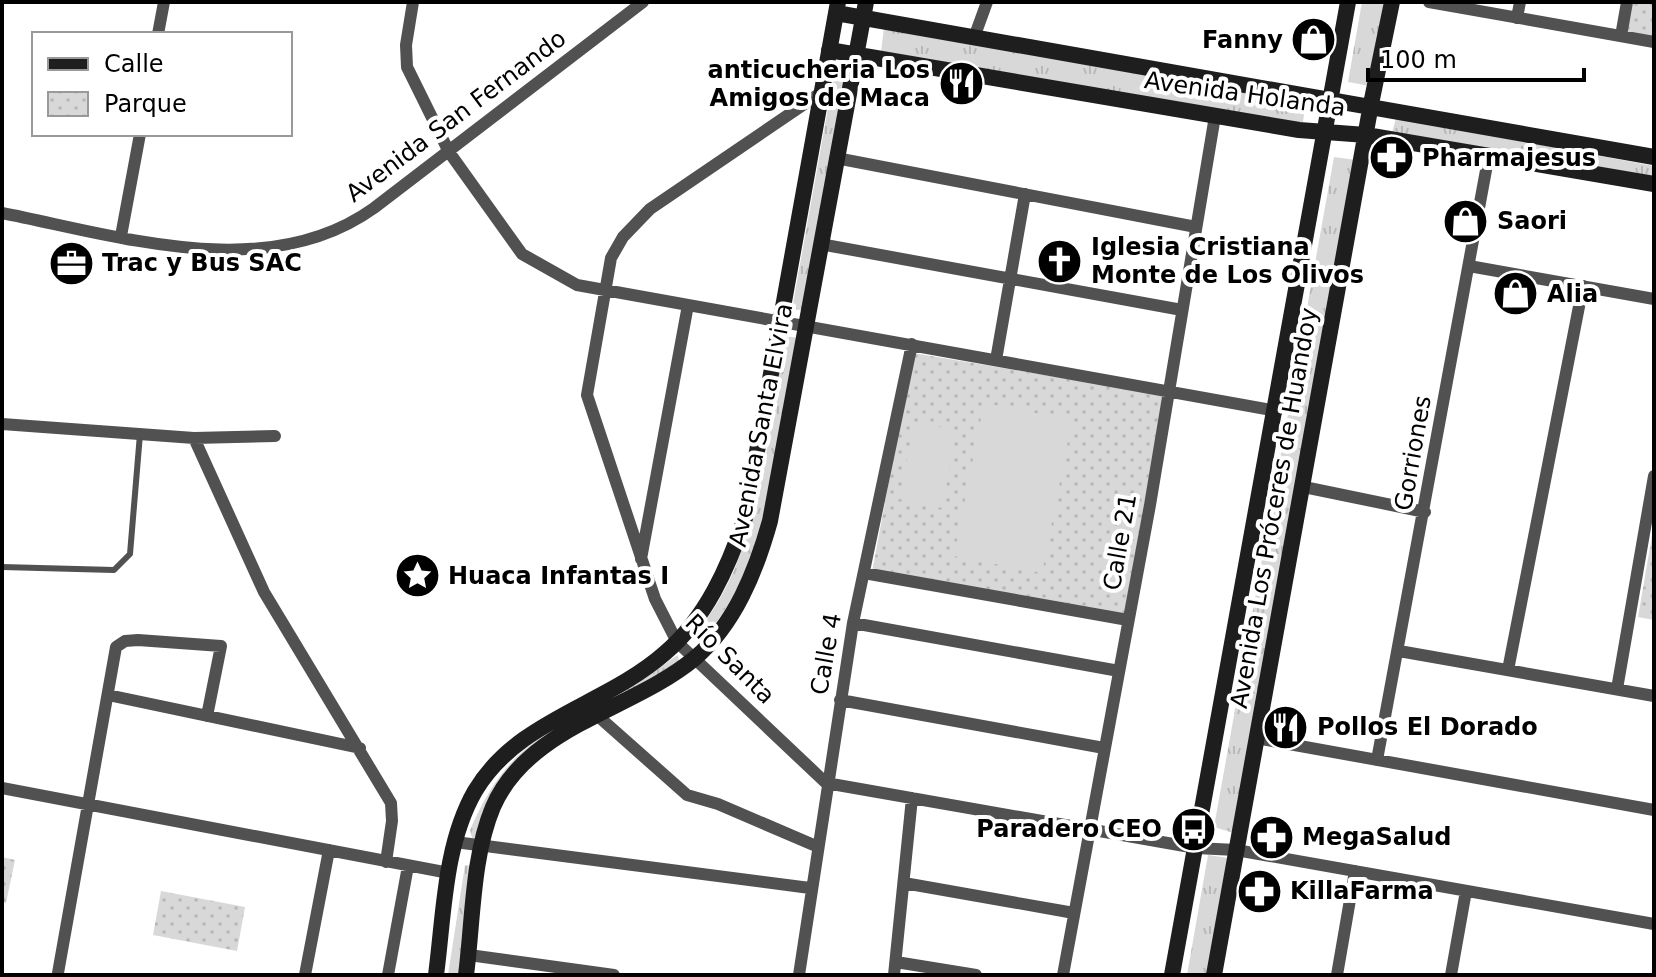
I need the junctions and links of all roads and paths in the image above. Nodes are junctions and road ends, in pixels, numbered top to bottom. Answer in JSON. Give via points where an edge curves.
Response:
{"nodes":[{"id":1,"x":164,"y":2,"type":"edge"},
{"id":2,"x":413,"y":2,"type":"edge"},
{"id":3,"x":643,"y":2,"type":"edge"},
{"id":4,"x":987,"y":2,"type":"edge"},
{"id":5,"x":1348,"y":2,"type":"edge"},
{"id":6,"x":1392,"y":2,"type":"edge"},
{"id":7,"x":1429,"y":2,"type":"edge"},
{"id":8,"x":1520,"y":2,"type":"edge"},
{"id":9,"x":1627,"y":2,"type":"edge"},
{"id":10,"x":837,"y":7,"type":"edge"},
{"id":11,"x":865,"y":10,"type":"edge"},
{"id":12,"x":1517,"y":18,"type":"junction"},
{"id":13,"x":158,"y":32,"type":"edge"},
{"id":14,"x":975,"y":35,"type":"junction"},
{"id":15,"x":1621,"y":36,"type":"junction"},
{"id":16,"x":1654,"y":42,"type":"edge"},
{"id":17,"x":829,"y":50,"type":"junction"},
{"id":18,"x":856,"y":55,"type":"junction"},
{"id":19,"x":822,"y":92,"type":"junction"},
{"id":20,"x":1331,"y":100,"type":"junction"},
{"id":21,"x":1371,"y":104,"type":"junction"},
{"id":22,"x":1215,"y":116,"type":"junction"},
{"id":23,"x":1325,"y":130,"type":"junction"},
{"id":24,"x":1366,"y":135,"type":"junction"},
{"id":25,"x":140,"y":136,"type":"edge"},
{"id":26,"x":449,"y":152,"type":"junction"},
{"id":27,"x":1489,"y":154,"type":"junction"},
{"id":28,"x":1654,"y":157,"type":"edge"},
{"id":29,"x":836,"y":158,"type":"junction"},
{"id":30,"x":1654,"y":184,"type":"edge"},
{"id":31,"x":1025,"y":194,"type":"junction"},
{"id":32,"x":2,"y":213,"type":"edge"},
{"id":33,"x":1196,"y":227,"type":"junction"},
{"id":34,"x":121,"y":236,"type":"junction"},
{"id":35,"x":820,"y":244,"type":"junction"},
{"id":36,"x":1469,"y":266,"type":"junction"},
{"id":37,"x":1010,"y":279,"type":"junction"},
{"id":38,"x":1583,"y":286,"type":"junction"},
{"id":39,"x":603,"y":290,"type":"junction"},
{"id":40,"x":1654,"y":299,"type":"edge"},
{"id":41,"x":688,"y":305,"type":"junction"},
{"id":42,"x":1182,"y":310,"type":"junction"},
{"id":43,"x":779,"y":321,"type":"junction"},
{"id":44,"x":806,"y":325,"type":"junction"},
{"id":45,"x":912,"y":344,"type":"junction"},
{"id":46,"x":996,"y":360,"type":"junction"},
{"id":47,"x":1168,"y":392,"type":"junction"},
{"id":48,"x":1277,"y":411,"type":"junction"},
{"id":49,"x":2,"y":424,"type":"edge"},
{"id":50,"x":140,"y":434,"type":"junction"},
{"id":51,"x":275,"y":436,"type":"dead end"},
{"id":52,"x":194,"y":438,"type":"junction"},
{"id":53,"x":1654,"y":476,"type":"edge"},
{"id":54,"x":1304,"y":487,"type":"junction"},
{"id":55,"x":1425,"y":512,"type":"junction"},
{"id":56,"x":640,"y":562,"type":"junction"},
{"id":57,"x":2,"y":567,"type":"edge"},
{"id":58,"x":864,"y":573,"type":"junction"},
{"id":59,"x":1128,"y":620,"type":"junction"},
{"id":60,"x":853,"y":623,"type":"junction"},
{"id":61,"x":677,"y":642,"type":"junction"},
{"id":62,"x":1399,"y":651,"type":"junction"},
{"id":63,"x":694,"y":659,"type":"junction"},
{"id":64,"x":1508,"y":670,"type":"junction"},
{"id":65,"x":1119,"y":671,"type":"junction"},
{"id":66,"x":1617,"y":689,"type":"junction"},
{"id":67,"x":108,"y":695,"type":"junction"},
{"id":68,"x":1654,"y":696,"type":"edge"},
{"id":69,"x":840,"y":700,"type":"junction"},
{"id":70,"x":207,"y":716,"type":"junction"},
{"id":71,"x":599,"y":717,"type":"junction"},
{"id":72,"x":1256,"y":738,"type":"junction"},
{"id":73,"x":360,"y":748,"type":"junction"},
{"id":74,"x":1104,"y":748,"type":"junction"},
{"id":75,"x":1377,"y":760,"type":"junction"},
{"id":76,"x":826,"y":783,"type":"junction"},
{"id":77,"x":2,"y":788,"type":"edge"},
{"id":78,"x":912,"y":798,"type":"junction"},
{"id":79,"x":91,"y":804,"type":"junction"},
{"id":80,"x":1654,"y":810,"type":"edge"},
{"id":81,"x":1089,"y":829,"type":"junction"},
{"id":82,"x":455,"y":842,"type":"junction"},
{"id":83,"x":482,"y":846,"type":"junction"},
{"id":84,"x":816,"y":846,"type":"junction"},
{"id":85,"x":1196,"y":848,"type":"junction"},
{"id":86,"x":329,"y":850,"type":"junction"},
{"id":87,"x":1236,"y":850,"type":"junction"},
{"id":88,"x":386,"y":862,"type":"junction"},
{"id":89,"x":408,"y":866,"type":"junction"},
{"id":90,"x":1355,"y":871,"type":"junction"},
{"id":91,"x":449,"y":873,"type":"junction"},
{"id":92,"x":904,"y":883,"type":"junction"},
{"id":93,"x":810,"y":888,"type":"junction"},
{"id":94,"x":1466,"y":891,"type":"junction"},
{"id":95,"x":1074,"y":913,"type":"junction"},
{"id":96,"x":1654,"y":924,"type":"edge"},
{"id":97,"x":469,"y":955,"type":"junction"},
{"id":98,"x":895,"y":968,"type":"edge"},
{"id":99,"x":58,"y":973,"type":"dead end"},
{"id":100,"x":305,"y":975,"type":"edge"},
{"id":101,"x":388,"y":975,"type":"edge"},
{"id":102,"x":436,"y":975,"type":"edge"},
{"id":103,"x":466,"y":975,"type":"edge"},
{"id":104,"x":614,"y":975,"type":"edge"},
{"id":105,"x":799,"y":975,"type":"edge"},
{"id":106,"x":976,"y":975,"type":"edge"},
{"id":107,"x":1063,"y":975,"type":"edge"},
{"id":108,"x":1172,"y":975,"type":"edge"},
{"id":109,"x":1214,"y":975,"type":"edge"},
{"id":110,"x":1337,"y":975,"type":"edge"},
{"id":111,"x":1451,"y":975,"type":"edge"}],
"edges":[{"from":1,"to":13,"type":"street"},
{"from":2,"to":26,"type":"street","via":[[407,67]]},
{"from":3,"to":26,"type":"street","name":"Avenida San Fernando"},
{"from":4,"to":14,"type":"street"},
{"from":5,"to":20,"type":"street","name":"Avenida Los Próceres de Huandoy"},
{"from":6,"to":21,"type":"street","name":"Avenida Los Próceres de Huandoy"},
{"from":7,"to":12,"type":"street"},
{"from":8,"to":12,"type":"street"},
{"from":9,"to":15,"type":"street"},
{"from":10,"to":11,"type":"street","name":"Avenida Holanda"},
{"from":10,"to":17,"type":"street","name":"Avenida Santa Elvira"},
{"from":11,"to":14,"type":"street","name":"Avenida Holanda"},
{"from":11,"to":18,"type":"street","name":"Avenida Santa Elvira"},
{"from":12,"to":15,"type":"street"},
{"from":14,"to":20,"type":"street","name":"Avenida Holanda"},
{"from":15,"to":16,"type":"street"},
{"from":17,"to":18,"type":"street","name":"Avenida Holanda"},
{"from":17,"to":19,"type":"street","name":"Avenida Santa Elvira"},
{"from":18,"to":22,"type":"street","name":"Avenida Holanda"},
{"from":18,"to":29,"type":"street","name":"Avenida Santa Elvira"},
{"from":19,"to":39,"type":"street","name":"Río Santa","via":[[650,209],[623,237]]},
{"from":19,"to":43,"type":"street","name":"Avenida Santa Elvira"},
{"from":20,"to":21,"type":"street","name":"Avenida Holanda"},
{"from":20,"to":23,"type":"street","name":"Avenida Los Próceres de Huandoy"},
{"from":21,"to":24,"type":"street","name":"Avenida Los Próceres de Huandoy"},
{"from":21,"to":28,"type":"street","name":"Avenida Holanda"},
{"from":22,"to":23,"type":"street","name":"Avenida Holanda"},
{"from":22,"to":33,"type":"street","name":"Calle 21"},
{"from":23,"to":24,"type":"street","name":"Avenida Holanda"},
{"from":23,"to":48,"type":"street","name":"Avenida Los Próceres de Huandoy"},
{"from":24,"to":27,"type":"street","name":"Avenida Holanda"},
{"from":24,"to":54,"type":"street","name":"Avenida Los Próceres de Huandoy"},
{"from":25,"to":34,"type":"street"},
{"from":26,"to":34,"type":"street","name":"Avenida San Fernando","via":[[349,225],[292,244],[221,249]]},
{"from":26,"to":39,"type":"street","via":[[522,254],[577,285]]},
{"from":27,"to":30,"type":"street","name":"Avenida Holanda"},
{"from":27,"to":36,"type":"street","name":"Gorriones"},
{"from":29,"to":31,"type":"street"},
{"from":29,"to":35,"type":"street","name":"Avenida Santa Elvira"},
{"from":31,"to":33,"type":"street"},
{"from":31,"to":37,"type":"street"},
{"from":32,"to":34,"type":"street","name":"Avenida San Fernando"},
{"from":33,"to":42,"type":"street","name":"Calle 21"},
{"from":35,"to":37,"type":"street"},
{"from":35,"to":44,"type":"street","name":"Avenida Santa Elvira"},
{"from":36,"to":38,"type":"street"},
{"from":36,"to":55,"type":"street","name":"Gorriones"},
{"from":37,"to":42,"type":"street"},
{"from":37,"to":46,"type":"street"},
{"from":38,"to":40,"type":"street"},
{"from":38,"to":64,"type":"street"},
{"from":39,"to":41,"type":"street"},
{"from":39,"to":56,"type":"street","name":"Río Santa","via":[[587,395]]},
{"from":41,"to":43,"type":"street"},
{"from":41,"to":56,"type":"street"},
{"from":42,"to":47,"type":"street","name":"Calle 21"},
{"from":43,"to":44,"type":"street"},
{"from":43,"to":61,"type":"street","name":"Avenida Santa Elvira","via":[[745,518],[722,576]]},
{"from":44,"to":45,"type":"street"},
{"from":44,"to":63,"type":"street","name":"Avenida Santa Elvira","via":[[760,557],[723,626]]},
{"from":45,"to":46,"type":"street"},
{"from":45,"to":58,"type":"street","name":"Calle 4"},
{"from":46,"to":47,"type":"street"},
{"from":47,"to":48,"type":"street"},
{"from":47,"to":59,"type":"street","name":"Calle 21"},
{"from":48,"to":85,"type":"street","name":"Avenida Los Próceres de Huandoy"},
{"from":49,"to":50,"type":"street"},
{"from":50,"to":52,"type":"street"},
{"from":50,"to":57,"type":"lane","via":[[130,554],[123,563],[114,570]]},
{"from":51,"to":52,"type":"street"},
{"from":52,"to":73,"type":"street","via":[[264,592]]},
{"from":53,"to":66,"type":"street"},
{"from":54,"to":55,"type":"street"},
{"from":54,"to":72,"type":"street","name":"Avenida Los Próceres de Huandoy"},
{"from":55,"to":62,"type":"street","name":"Gorriones"},
{"from":56,"to":61,"type":"street","name":"Río Santa"},
{"from":58,"to":59,"type":"street"},
{"from":58,"to":60,"type":"street","name":"Calle 4"},
{"from":59,"to":65,"type":"street","name":"Calle 21"},
{"from":60,"to":65,"type":"street"},
{"from":60,"to":69,"type":"street","name":"Calle 4"},
{"from":61,"to":63,"type":"street","name":"Río Santa"},
{"from":61,"to":82,"type":"street","name":"Avenida Santa Elvira","via":[[622,683],[511,747],[474,793]]},
{"from":62,"to":64,"type":"street"},
{"from":62,"to":75,"type":"street","name":"Gorriones"},
{"from":63,"to":71,"type":"street","name":"Avenida Santa Elvira"},
{"from":63,"to":76,"type":"street","name":"Río Santa"},
{"from":64,"to":66,"type":"street"},
{"from":65,"to":74,"type":"street","name":"Calle 21"},
{"from":66,"to":68,"type":"street"},
{"from":67,"to":70,"type":"street"},
{"from":67,"to":70,"type":"street","via":[[116,647],[125,641],[221,646]]},
{"from":67,"to":79,"type":"street"},
{"from":69,"to":74,"type":"street"},
{"from":69,"to":76,"type":"street","name":"Calle 4"},
{"from":70,"to":73,"type":"street"},
{"from":71,"to":83,"type":"street","name":"Avenida Santa Elvira","via":[[539,750],[515,773],[493,806]]},
{"from":71,"to":84,"type":"street","via":[[687,795]]},
{"from":72,"to":75,"type":"street"},
{"from":72,"to":87,"type":"street","name":"Avenida Los Próceres de Huandoy"},
{"from":73,"to":88,"type":"street","via":[[391,803]]},
{"from":74,"to":81,"type":"street","name":"Calle 21"},
{"from":75,"to":80,"type":"street"},
{"from":76,"to":78,"type":"street"},
{"from":76,"to":84,"type":"street","name":"Calle 4"},
{"from":77,"to":79,"type":"street"},
{"from":78,"to":81,"type":"street"},
{"from":78,"to":92,"type":"street"},
{"from":79,"to":86,"type":"street"},
{"from":79,"to":99,"type":"street"},
{"from":81,"to":85,"type":"street"},
{"from":81,"to":95,"type":"street","name":"Calle 21"},
{"from":82,"to":83,"type":"street"},
{"from":82,"to":91,"type":"street","name":"Avenida Santa Elvira"},
{"from":83,"to":93,"type":"street"},
{"from":83,"to":97,"type":"street","name":"Avenida Santa Elvira"},
{"from":84,"to":93,"type":"street","name":"Calle 4"},
{"from":85,"to":87,"type":"street"},
{"from":85,"to":108,"type":"street","name":"Avenida Los Próceres de Huandoy"},
{"from":86,"to":88,"type":"street"},
{"from":86,"to":100,"type":"street"},
{"from":87,"to":90,"type":"street"},
{"from":87,"to":109,"type":"street","name":"Avenida Los Próceres de Huandoy"},
{"from":88,"to":89,"type":"street"},
{"from":89,"to":91,"type":"street"},
{"from":89,"to":101,"type":"street"},
{"from":90,"to":94,"type":"street"},
{"from":90,"to":110,"type":"street"},
{"from":91,"to":102,"type":"street","name":"Avenida Santa Elvira"},
{"from":92,"to":95,"type":"street"},
{"from":92,"to":98,"type":"street"},
{"from":93,"to":105,"type":"street","name":"Calle 4"},
{"from":94,"to":96,"type":"street"},
{"from":94,"to":111,"type":"street"},
{"from":95,"to":107,"type":"street","name":"Calle 21"},
{"from":97,"to":103,"type":"street","name":"Avenida Santa Elvira"},
{"from":97,"to":104,"type":"street"},
{"from":98,"to":106,"type":"street"}]}
